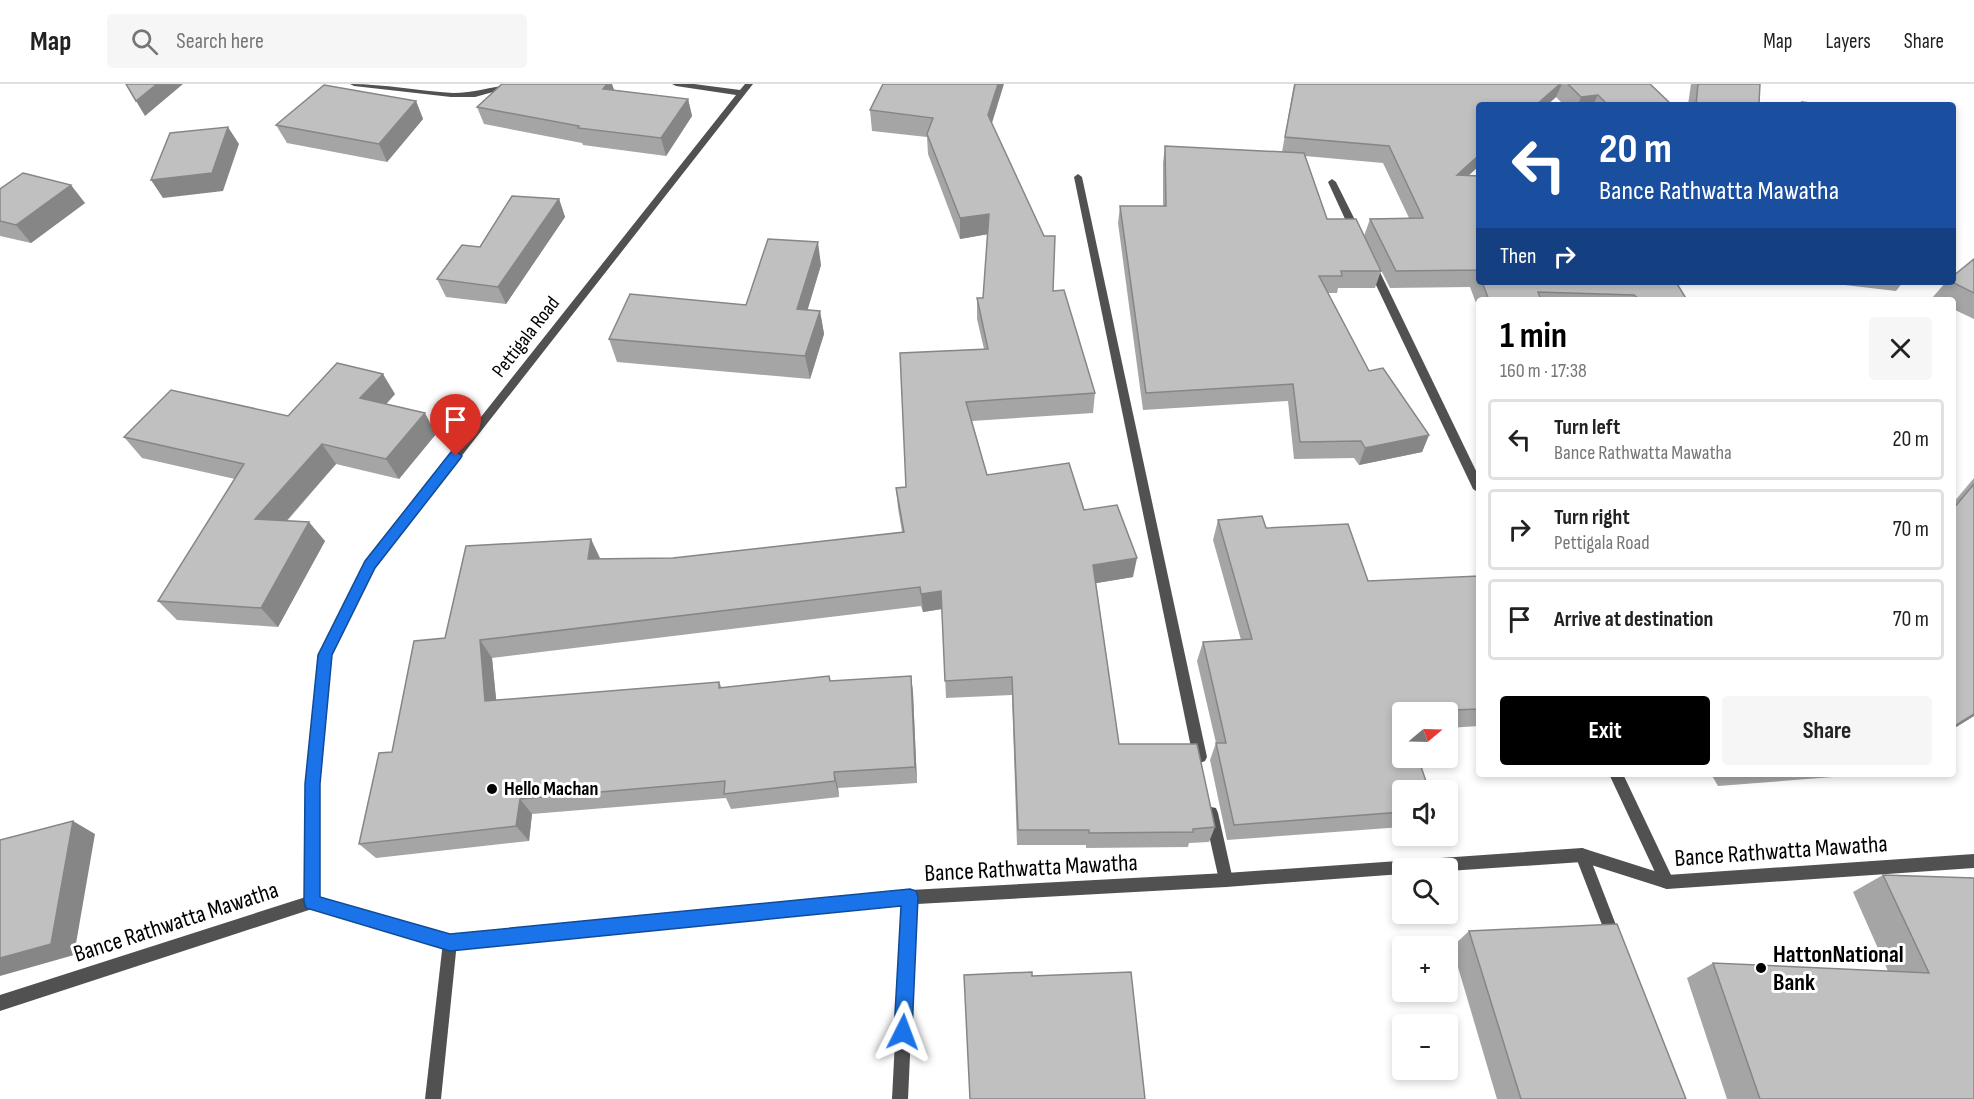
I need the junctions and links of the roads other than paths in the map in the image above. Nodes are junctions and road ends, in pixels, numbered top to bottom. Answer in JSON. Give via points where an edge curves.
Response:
{"nodes":[{"id":1,"x":354,"y":84,"type":"edge"},
{"id":2,"x":518,"y":84,"type":"edge"},
{"id":3,"x":676,"y":84,"type":"edge"},
{"id":4,"x":745,"y":88,"type":"edge"},
{"id":5,"x":1078,"y":177,"type":"dead end"},
{"id":6,"x":1332,"y":182,"type":"dead end"},
{"id":7,"x":1362,"y":245,"type":"edge"},
{"id":8,"x":1368,"y":256,"type":"edge"},
{"id":9,"x":1476,"y":483,"type":"edge"},
{"id":10,"x":1204,"y":775,"type":"edge"},
{"id":11,"x":1617,"y":777,"type":"edge"},
{"id":12,"x":1209,"y":798,"type":"edge"},
{"id":13,"x":1582,"y":855,"type":"junction"},
{"id":14,"x":1974,"y":861,"type":"edge"},
{"id":15,"x":1226,"y":880,"type":"junction"},
{"id":16,"x":1667,"y":882,"type":"junction"},
{"id":17,"x":910,"y":897,"type":"junction"},
{"id":18,"x":312,"y":902,"type":"junction"},
{"id":19,"x":450,"y":942,"type":"junction"},
{"id":20,"x":1620,"y":955,"type":"edge"},
{"id":21,"x":0,"y":1003,"type":"edge"},
{"id":22,"x":433,"y":1099,"type":"edge"},
{"id":23,"x":900,"y":1099,"type":"edge"}],
"edges":[{"from":1,"to":2,"type":"street","via":[[451,95],[475,95]]},
{"from":3,"to":4,"type":"street"},
{"from":4,"to":18,"type":"street","name":"Pettigala Road","via":[[370,565],[325,655],[312,784]]},
{"from":5,"to":10,"type":"street"},
{"from":6,"to":7,"type":"street"},
{"from":8,"to":9,"type":"street"},
{"from":11,"to":16,"type":"street"},
{"from":12,"to":15,"type":"street"},
{"from":13,"to":15,"type":"street","name":"Bance Rathwatta Mawatha"},
{"from":13,"to":16,"type":"street","name":"Bance Rathwatta Mawatha"},
{"from":13,"to":20,"type":"street"},
{"from":14,"to":16,"type":"street","name":"Bance Rathwatta Mawatha"},
{"from":15,"to":17,"type":"street","name":"Bance Rathwatta Mawatha"},
{"from":17,"to":19,"type":"street","name":"Bance Rathwatta Mawatha"},
{"from":17,"to":23,"type":"street"},
{"from":18,"to":19,"type":"street","name":"Bance Rathwatta Mawatha"},
{"from":18,"to":21,"type":"street","name":"Bance Rathwatta Mawatha"},
{"from":19,"to":22,"type":"street"}]}
